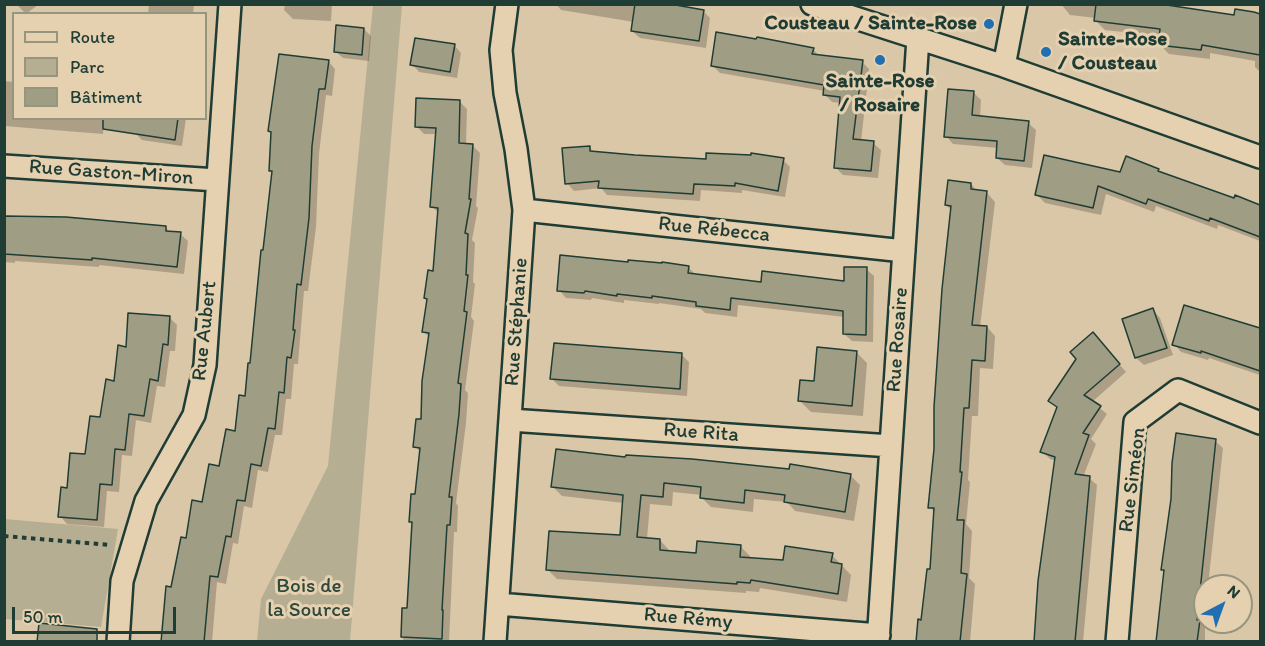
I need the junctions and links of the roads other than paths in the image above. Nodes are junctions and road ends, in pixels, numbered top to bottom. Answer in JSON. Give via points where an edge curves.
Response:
{"nodes":[{"id":1,"x":230,"y":4,"type":"edge"},
{"id":2,"x":507,"y":4,"type":"edge"},
{"id":3,"x":812,"y":4,"type":"edge"},
{"id":4,"x":1016,"y":4,"type":"edge"},
{"id":5,"x":918,"y":38,"type":"junction"},
{"id":6,"x":1004,"y":66,"type":"junction"},
{"id":7,"x":1260,"y":157,"type":"edge"},
{"id":8,"x":4,"y":166,"type":"edge"},
{"id":9,"x":217,"y":180,"type":"junction"},
{"id":10,"x":524,"y":210,"type":"junction"},
{"id":11,"x":904,"y":251,"type":"junction"},
{"id":12,"x":510,"y":420,"type":"junction"},
{"id":13,"x":1260,"y":423,"type":"edge"},
{"id":14,"x":891,"y":446,"type":"junction"},
{"id":15,"x":498,"y":604,"type":"junction"},
{"id":16,"x":878,"y":638,"type":"edge"},
{"id":17,"x":118,"y":642,"type":"edge"},
{"id":18,"x":495,"y":642,"type":"edge"},
{"id":19,"x":1116,"y":642,"type":"edge"}],
"edges":[{"from":1,"to":9,"type":"street","name":"Rue Aubert"},
{"from":2,"to":10,"type":"street","name":"Rue Stéphanie","via":[[501,50]]},
{"from":3,"to":5,"type":"street"},
{"from":4,"to":6,"type":"street"},
{"from":5,"to":6,"type":"street"},
{"from":5,"to":11,"type":"street","name":"Rue Rosaire"},
{"from":6,"to":7,"type":"street"},
{"from":8,"to":9,"type":"street","name":"Rue Gaston-Miron"},
{"from":9,"to":17,"type":"street","name":"Rue Aubert","via":[[205,365],[194,415],[146,501],[122,581]]},
{"from":10,"to":11,"type":"street","name":"Rue Rébecca"},
{"from":10,"to":12,"type":"street","name":"Rue Stéphanie"},
{"from":11,"to":14,"type":"street","name":"Rue Rosaire"},
{"from":12,"to":14,"type":"street","name":"Rue Rita"},
{"from":12,"to":15,"type":"street","name":"Rue Stéphanie"},
{"from":13,"to":19,"type":"street","name":"Rue Siméon","via":[[1178,390],[1135,422]]},
{"from":14,"to":16,"type":"street","name":"Rue Rosaire"},
{"from":15,"to":16,"type":"street","name":"Rue Rémy"},
{"from":15,"to":18,"type":"street","name":"Rue Stéphanie"}]}
